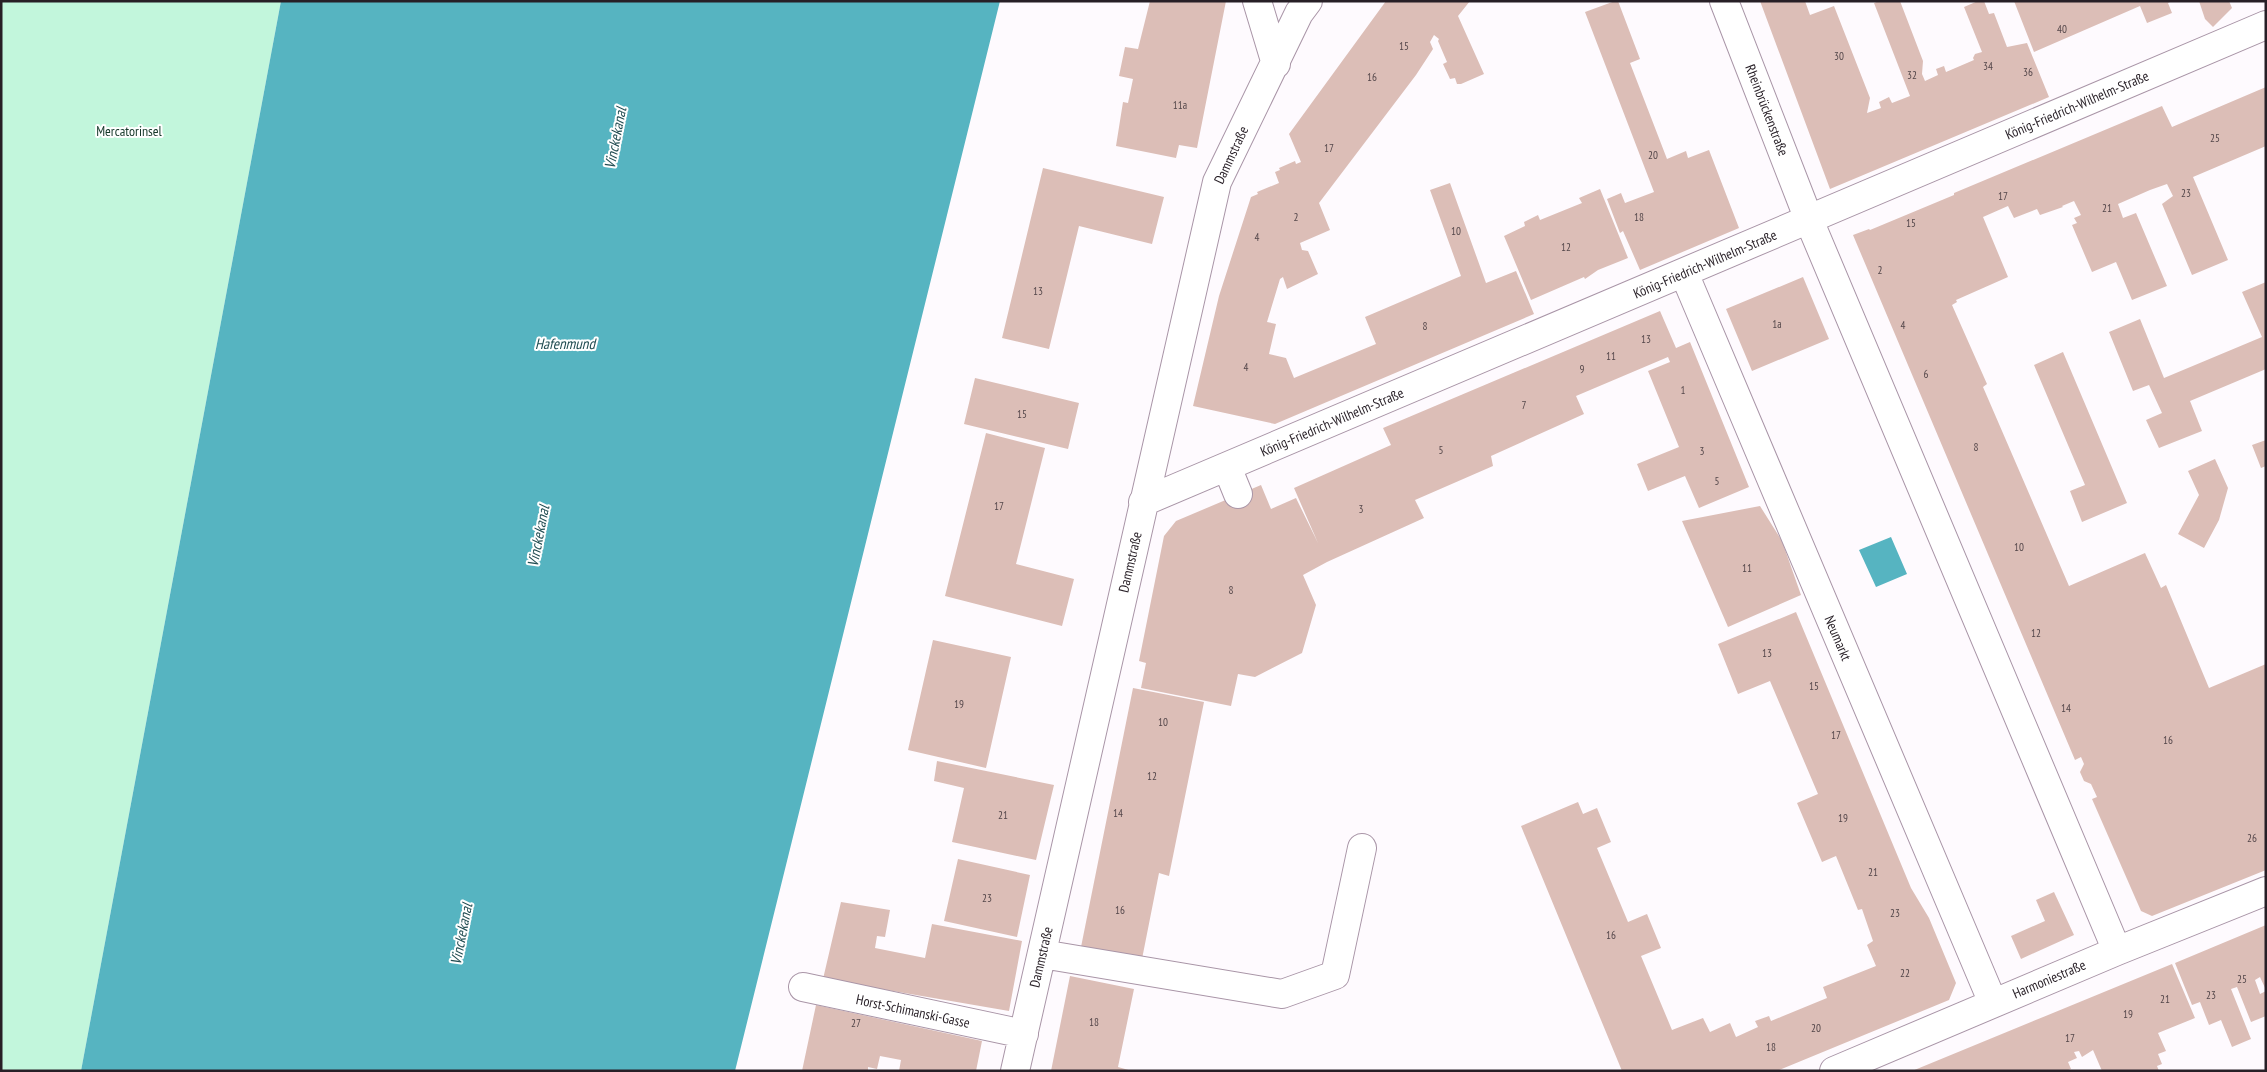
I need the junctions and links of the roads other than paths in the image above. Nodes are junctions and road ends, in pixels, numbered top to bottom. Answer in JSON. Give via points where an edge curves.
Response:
{"nodes":[{"id":1,"x":1257,"y":1,"type":"edge"},
{"id":2,"x":1308,"y":1,"type":"edge"},
{"id":3,"x":1724,"y":1,"type":"edge"},
{"id":4,"x":2266,"y":25,"type":"edge"},
{"id":5,"x":1276,"y":64,"type":"junction"},
{"id":6,"x":1809,"y":220,"type":"junction"},
{"id":7,"x":1684,"y":273,"type":"junction"},
{"id":8,"x":1227,"y":467,"type":"junction"},
{"id":9,"x":1238,"y":494,"type":"dead end"},
{"id":10,"x":1143,"y":502,"type":"junction"},
{"id":11,"x":1362,"y":848,"type":"dead end"},
{"id":12,"x":2266,"y":891,"type":"edge"},
{"id":13,"x":2117,"y":951,"type":"junction"},
{"id":14,"x":1042,"y":954,"type":"junction"},
{"id":15,"x":803,"y":987,"type":"dead end"},
{"id":16,"x":1993,"y":1003,"type":"junction"},
{"id":17,"x":1024,"y":1034,"type":"junction"},
{"id":18,"x":1015,"y":1071,"type":"edge"},
{"id":19,"x":1834,"y":1071,"type":"edge"}],
"edges":[{"from":1,"to":5,"type":"street"},
{"from":2,"to":5,"type":"street","name":"Dammstraße","via":[[1299,13]]},
{"from":3,"to":6,"type":"street","name":"Rheinbrückenstraße"},
{"from":4,"to":6,"type":"street","name":"König-Friedrich-Wilhelm-Straße"},
{"from":5,"to":10,"type":"street","name":"Dammstraße","via":[[1217,182]]},
{"from":6,"to":7,"type":"street","name":"König-Friedrich-Wilhelm-Straße"},
{"from":6,"to":13,"type":"street"},
{"from":7,"to":8,"type":"street","name":"König-Friedrich-Wilhelm-Straße"},
{"from":7,"to":16,"type":"street","name":"Neumarkt"},
{"from":8,"to":9,"type":"street"},
{"from":8,"to":10,"type":"street","name":"König-Friedrich-Wilhelm-Straße"},
{"from":10,"to":14,"type":"street","name":"Dammstraße"},
{"from":11,"to":14,"type":"street","via":[[1335,976],[1282,994]]},
{"from":12,"to":13,"type":"street","name":"Harmoniestraße"},
{"from":13,"to":16,"type":"street","name":"Harmoniestraße"},
{"from":14,"to":17,"type":"street","name":"Dammstraße"},
{"from":15,"to":17,"type":"street","name":"Horst-Schimanski-Gasse"},
{"from":16,"to":19,"type":"street","name":"Harmoniestraße"},
{"from":17,"to":18,"type":"street","name":"Dammstraße"}]}
